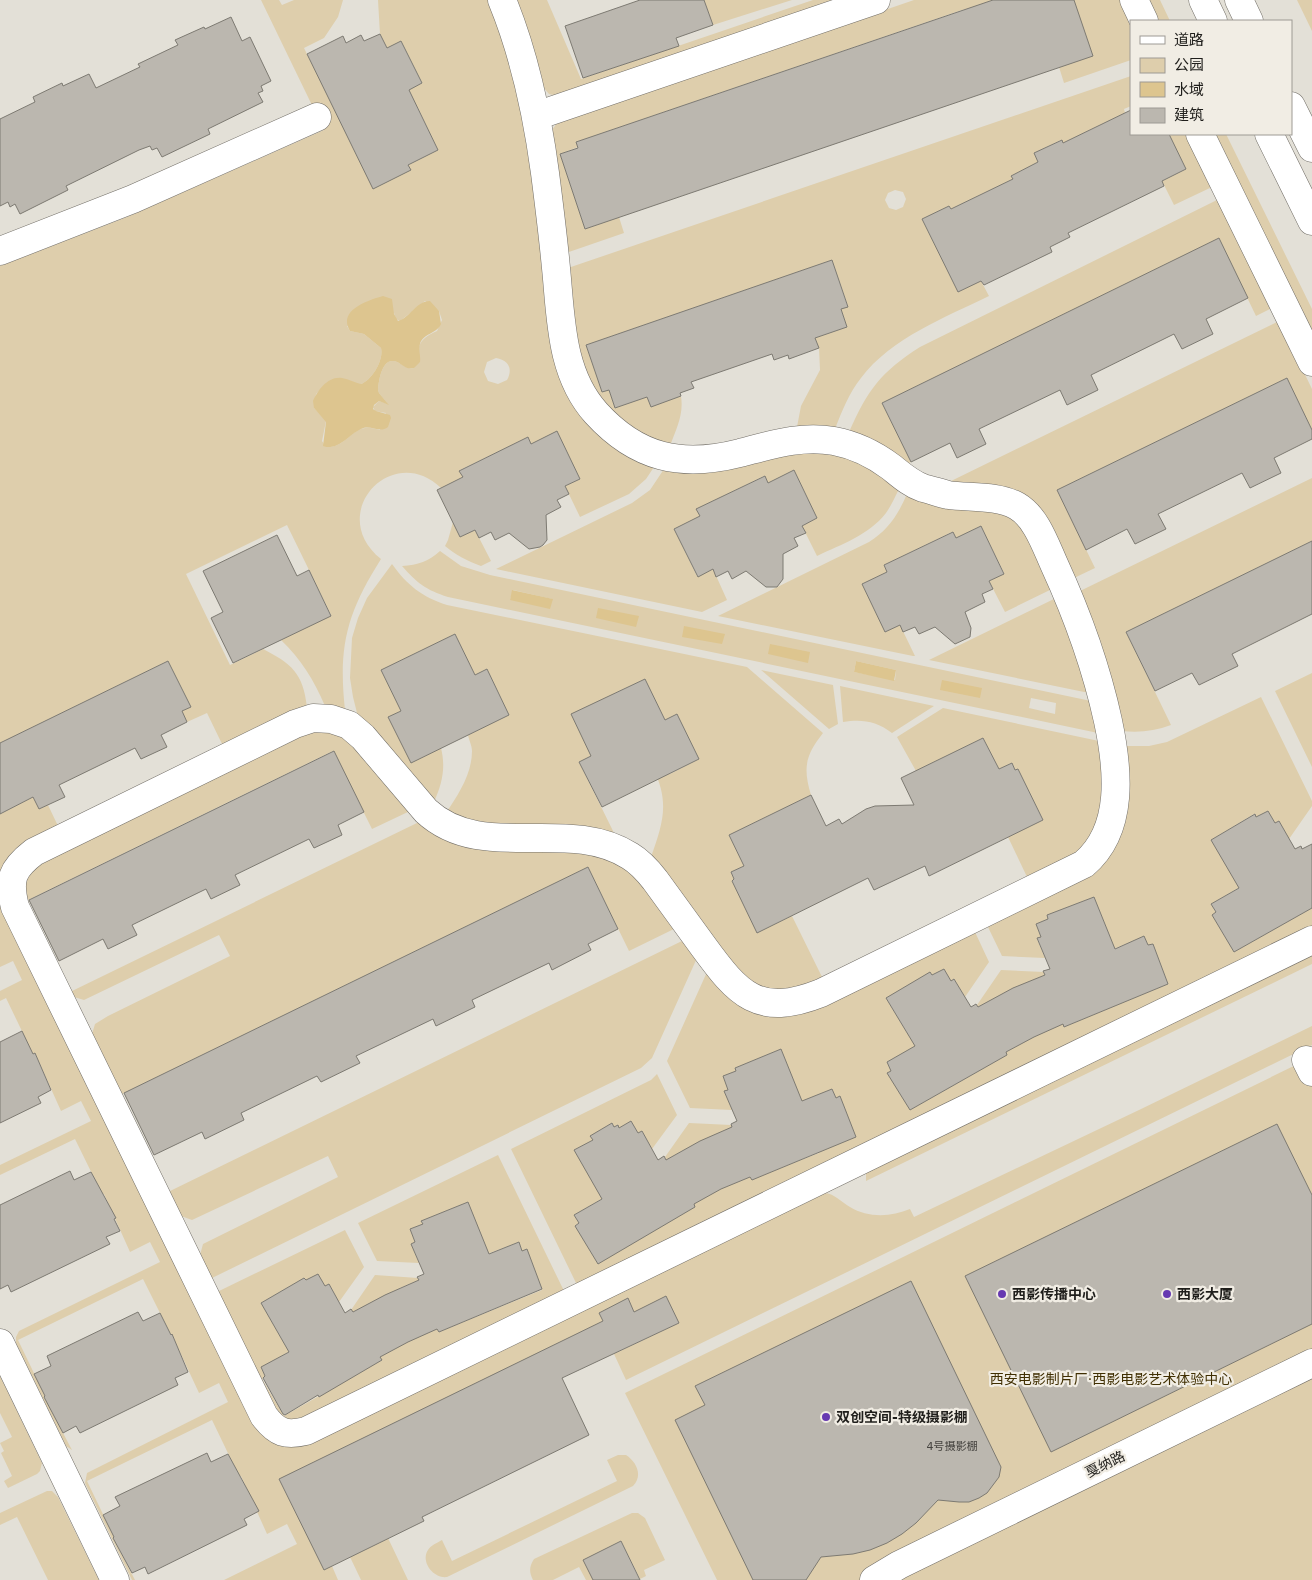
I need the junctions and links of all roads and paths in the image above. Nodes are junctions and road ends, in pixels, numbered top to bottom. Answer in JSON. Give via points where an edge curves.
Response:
{"nodes":[{"id":1,"x":502,"y":0,"type":"edge"},
{"id":2,"x":876,"y":0,"type":"edge"},
{"id":3,"x":1134,"y":0,"type":"edge"},
{"id":4,"x":1203,"y":0,"type":"edge"},
{"id":5,"x":1238,"y":0,"type":"edge"},
{"id":6,"x":1144,"y":20,"type":"edge"},
{"id":7,"x":1213,"y":20,"type":"edge"},
{"id":8,"x":1248,"y":20,"type":"edge"},
{"id":9,"x":1292,"y":108,"type":"edge"},
{"id":10,"x":536,"y":116,"type":"junction"},
{"id":11,"x":317,"y":117,"type":"dead end"},
{"id":12,"x":1200,"y":135,"type":"edge"},
{"id":13,"x":1269,"y":135,"type":"edge"},
{"id":14,"x":1312,"y":148,"type":"edge"},
{"id":15,"x":1312,"y":221,"type":"edge"},
{"id":16,"x":0,"y":251,"type":"edge"},
{"id":17,"x":1312,"y":362,"type":"edge"},
{"id":18,"x":1312,"y":940,"type":"edge"},
{"id":19,"x":0,"y":1343,"type":"edge"},
{"id":20,"x":1312,"y":1363,"type":"edge"},
{"id":21,"x":115,"y":1580,"type":"edge"},
{"id":22,"x":874,"y":1580,"type":"edge"}],
"edges":[{"from":1,"to":10,"type":"street","via":[[522,54]]},
{"from":2,"to":10,"type":"street"},
{"from":3,"to":6,"type":"street"},
{"from":4,"to":7,"type":"street"},
{"from":5,"to":8,"type":"street"},
{"from":9,"to":14,"type":"street"},
{"from":10,"to":18,"type":"street","via":[[562,335],[568,362],[592,409],[632,444],[655,455],[709,459],[799,439],[831,440],[872,454],[918,486],[1020,507],[1033,521],[1068,594],[1094,666],[1113,754],[1114,810],[1099,847],[1084,864],[821,993],[791,1003],[759,1000],[736,987],[655,880],[630,856],[610,846],[584,840],[478,836],[456,831],[437,822],[426,811],[363,737],[348,725],[331,719],[313,718],[295,724],[34,852],[21,862],[13,875],[11,891],[15,907],[271,1426],[294,1434],[306,1431]]},
{"from":11,"to":16,"type":"street","via":[[133,199]]},
{"from":12,"to":17,"type":"street"},
{"from":13,"to":15,"type":"street"},
{"from":19,"to":21,"type":"street"},
{"from":20,"to":22,"type":"street","name":"戛纳路"}]}
